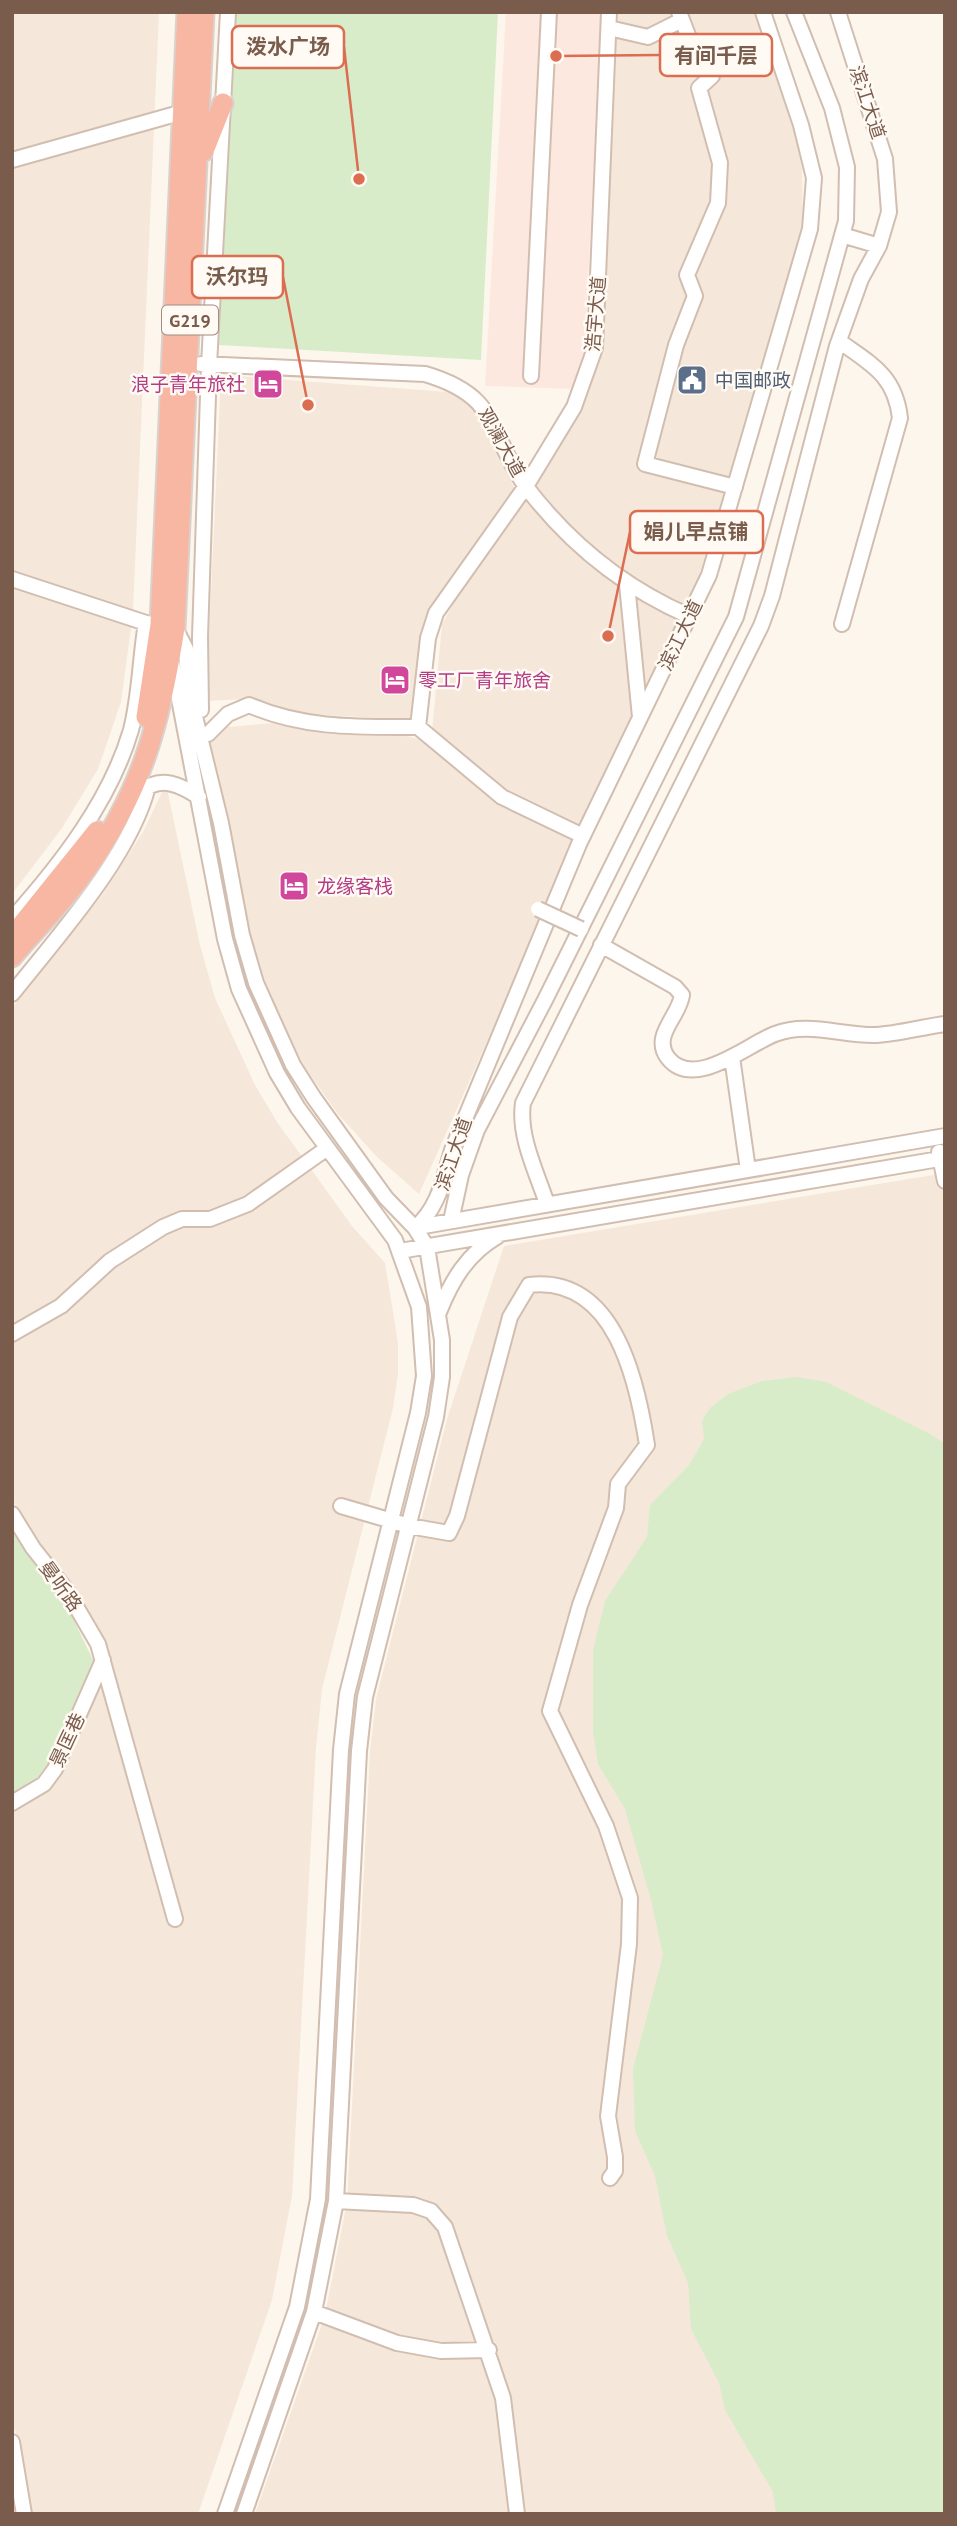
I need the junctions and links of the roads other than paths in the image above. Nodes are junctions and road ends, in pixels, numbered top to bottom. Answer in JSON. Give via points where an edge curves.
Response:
{"nodes":[{"id":1,"x":187,"y":12,"type":"edge"},
{"id":2,"x":204,"y":12,"type":"edge"},
{"id":3,"x":228,"y":12,"type":"edge"},
{"id":4,"x":549,"y":12,"type":"edge"},
{"id":5,"x":610,"y":12,"type":"edge"},
{"id":6,"x":763,"y":12,"type":"edge"},
{"id":7,"x":794,"y":12,"type":"edge"},
{"id":8,"x":838,"y":12,"type":"edge"},
{"id":9,"x":680,"y":16,"type":"edge"},
{"id":10,"x":609,"y":28,"type":"junction"},
{"id":11,"x":223,"y":103,"type":"junction"},
{"id":12,"x":183,"y":112,"type":"junction"},
{"id":13,"x":12,"y":160,"type":"edge"},
{"id":14,"x":197,"y":168,"type":"junction"},
{"id":15,"x":842,"y":235,"type":"junction"},
{"id":16,"x":878,"y":246,"type":"junction"},
{"id":17,"x":839,"y":341,"type":"junction"},
{"id":18,"x":188,"y":363,"type":"junction"},
{"id":19,"x":209,"y":365,"type":"junction"},
{"id":20,"x":531,"y":376,"type":"dead end"},
{"id":21,"x":526,"y":486,"type":"junction"},
{"id":22,"x":735,"y":486,"type":"junction"},
{"id":23,"x":181,"y":504,"type":"junction"},
{"id":24,"x":204,"y":506,"type":"junction"},
{"id":25,"x":12,"y":579,"type":"edge"},
{"id":26,"x":627,"y":584,"type":"junction"},
{"id":27,"x":689,"y":617,"type":"junction"},
{"id":28,"x":842,"y":625,"type":"dead end"},
{"id":29,"x":160,"y":626,"type":"junction"},
{"id":30,"x":171,"y":656,"type":"junction"},
{"id":31,"x":640,"y":717,"type":"junction"},
{"id":32,"x":418,"y":727,"type":"junction"},
{"id":33,"x":208,"y":734,"type":"junction"},
{"id":34,"x":148,"y":786,"type":"junction"},
{"id":35,"x":199,"y":797,"type":"junction"},
{"id":36,"x":126,"y":808,"type":"junction"},
{"id":37,"x":221,"y":823,"type":"junction"},
{"id":38,"x":583,"y":836,"type":"junction"},
{"id":39,"x":232,"y":882,"type":"junction"},
{"id":40,"x":214,"y":885,"type":"junction"},
{"id":41,"x":538,"y":909,"type":"dead end"},
{"id":42,"x":12,"y":919,"type":"edge"},
{"id":43,"x":581,"y":929,"type":"junction"},
{"id":44,"x":601,"y":945,"type":"junction"},
{"id":45,"x":14,"y":948,"type":"edge"},
{"id":46,"x":12,"y":994,"type":"edge"},
{"id":47,"x":945,"y":1024,"type":"edge"},
{"id":48,"x":732,"y":1057,"type":"junction"},
{"id":49,"x":941,"y":1137,"type":"edge"},
{"id":50,"x":326,"y":1149,"type":"junction"},
{"id":51,"x":943,"y":1158,"type":"edge"},
{"id":52,"x":748,"y":1170,"type":"junction"},
{"id":53,"x":945,"y":1181,"type":"edge"},
{"id":54,"x":547,"y":1204,"type":"junction"},
{"id":55,"x":451,"y":1221,"type":"junction"},
{"id":56,"x":415,"y":1228,"type":"junction"},
{"id":57,"x":390,"y":1232,"type":"junction"},
{"id":58,"x":505,"y":1233,"type":"junction"},
{"id":59,"x":427,"y":1247,"type":"junction"},
{"id":60,"x":400,"y":1251,"type":"junction"},
{"id":61,"x":438,"y":1314,"type":"junction"},
{"id":62,"x":12,"y":1334,"type":"edge"},
{"id":63,"x":341,"y":1506,"type":"dead end"},
{"id":64,"x":12,"y":1514,"type":"edge"},
{"id":65,"x":392,"y":1522,"type":"junction"},
{"id":66,"x":410,"y":1527,"type":"junction"},
{"id":67,"x":103,"y":1660,"type":"junction"},
{"id":68,"x":12,"y":1803,"type":"edge"},
{"id":69,"x":175,"y":1919,"type":"dead end"},
{"id":70,"x":610,"y":2178,"type":"dead end"},
{"id":71,"x":336,"y":2201,"type":"junction"},
{"id":72,"x":314,"y":2312,"type":"junction"},
{"id":73,"x":489,"y":2350,"type":"junction"},
{"id":74,"x":12,"y":2442,"type":"edge"},
{"id":75,"x":24,"y":2514,"type":"edge"},
{"id":76,"x":225,"y":2514,"type":"edge"},
{"id":77,"x":244,"y":2514,"type":"edge"},
{"id":78,"x":516,"y":2514,"type":"edge"}],
"edges":[{"from":1,"to":12,"type":"highway","number":"G219"},
{"from":2,"to":14,"type":"highway","number":"G219"},
{"from":3,"to":11,"type":"street"},
{"from":4,"to":20,"type":"street"},
{"from":5,"to":10,"type":"street","name":"浩宇大道"},
{"from":6,"to":22,"type":"street","name":"滨江大道","via":[[814,178],[810,229]]},
{"from":7,"to":15,"type":"street","via":[[832,107],[847,167]]},
{"from":8,"to":16,"type":"street","name":"滨江大道","via":[[885,159],[889,212]]},
{"from":9,"to":10,"type":"street","via":[[648,37]]},
{"from":9,"to":22,"type":"street","via":[[691,43],[709,48],[712,76],[699,88],[720,163],[718,203],[687,275],[695,296],[676,345],[645,464]]},
{"from":10,"to":21,"type":"street","name":"浩宇大道","via":[[595,348],[574,407]]},
{"from":11,"to":14,"type":"highway"},
{"from":11,"to":19,"type":"street"},
{"from":12,"to":13,"type":"street"},
{"from":12,"to":29,"type":"highway","number":"G219"},
{"from":14,"to":18,"type":"highway","number":"G219"},
{"from":15,"to":16,"type":"street"},
{"from":15,"to":43,"type":"street","via":[[736,617]]},
{"from":16,"to":17,"type":"street","name":"滨江大道"},
{"from":17,"to":28,"type":"street","via":[[891,383],[900,418]]},
{"from":17,"to":44,"type":"street","name":"滨江大道","via":[[761,626]]},
{"from":18,"to":19,"type":"street","name":"观澜大道"},
{"from":18,"to":23,"type":"highway","number":"G219"},
{"from":19,"to":21,"type":"street","name":"观澜大道","via":[[425,374],[449,381],[477,397]]},
{"from":19,"to":24,"type":"street"},
{"from":21,"to":26,"type":"street","name":"观澜大道","via":[[570,538]]},
{"from":21,"to":32,"type":"street","name":"浩宇大道","via":[[436,613],[428,638]]},
{"from":22,"to":27,"type":"street","name":"滨江大道","via":[[709,575]]},
{"from":23,"to":24,"type":"street"},
{"from":23,"to":29,"type":"highway","number":"G219"},
{"from":24,"to":33,"type":"street","via":[[199,701]]},
{"from":25,"to":29,"type":"street"},
{"from":26,"to":27,"type":"street","name":"观澜大道"},
{"from":26,"to":31,"type":"street"},
{"from":27,"to":31,"type":"street","name":"滨江大道"},
{"from":29,"to":30,"type":"highway"},
{"from":29,"to":37,"type":"street","via":[[186,649],[189,692]]},
{"from":29,"to":42,"type":"street","via":[[122,757],[106,790],[77,838]]},
{"from":29,"to":45,"type":"highway","via":[[138,751],[111,808]]},
{"from":30,"to":35,"type":"street"},
{"from":30,"to":36,"type":"highway","via":[[149,755]]},
{"from":31,"to":38,"type":"street","name":"滨江大道"},
{"from":32,"to":33,"type":"street","via":[[328,727],[278,718],[249,705],[228,714]]},
{"from":32,"to":38,"type":"street","via":[[502,797]]},
{"from":33,"to":37,"type":"street","via":[[223,810]]},
{"from":34,"to":35,"type":"street","via":[[177,784]]},
{"from":34,"to":36,"type":"street"},
{"from":34,"to":46,"type":"street","via":[[142,809],[111,861]]},
{"from":35,"to":40,"type":"street"},
{"from":36,"to":45,"type":"highway","via":[[85,873]]},
{"from":37,"to":39,"type":"street"},
{"from":38,"to":56,"type":"street","name":"滨江大道","via":[[452,1150],[437,1201]]},
{"from":39,"to":40,"type":"street"},
{"from":39,"to":56,"type":"street","via":[[256,983],[293,1065],[386,1198]]},
{"from":40,"to":50,"type":"street","via":[[244,1000],[277,1073]]},
{"from":41,"to":43,"type":"street","bridge":true},
{"from":43,"to":55,"type":"street","via":[[477,1130]]},
{"from":44,"to":48,"type":"street","via":[[682,995],[680,1007],[664,1031],[663,1046],[674,1065],[703,1068]]},
{"from":44,"to":54,"type":"street","name":"滨江大道","via":[[523,1102],[525,1135]]},
{"from":47,"to":48,"type":"street","via":[[878,1035],[803,1028],[777,1032]]},
{"from":48,"to":52,"type":"street"},
{"from":49,"to":51,"type":"street"},
{"from":49,"to":52,"type":"street"},
{"from":50,"to":57,"type":"street"},
{"from":50,"to":62,"type":"street","via":[[248,1204],[210,1219],[182,1219],[163,1227],[110,1261],[61,1306]]},
{"from":51,"to":53,"type":"street"},
{"from":51,"to":58,"type":"street"},
{"from":52,"to":54,"type":"street"},
{"from":54,"to":55,"type":"street"},
{"from":55,"to":56,"type":"street"},
{"from":56,"to":57,"type":"street"},
{"from":56,"to":59,"type":"street"},
{"from":57,"to":60,"type":"street"},
{"from":58,"to":59,"type":"street"},
{"from":58,"to":61,"type":"street","via":[[463,1267]]},
{"from":59,"to":60,"type":"street"},
{"from":59,"to":61,"type":"street"},
{"from":60,"to":65,"type":"street","via":[[419,1307],[424,1376]]},
{"from":61,"to":66,"type":"street","via":[[442,1377]]},
{"from":63,"to":65,"type":"street"},
{"from":64,"to":67,"type":"street","name":"曼听路","via":[[76,1605]]},
{"from":65,"to":66,"type":"street"},
{"from":65,"to":76,"type":"street","via":[[347,1694],[318,2199],[310,2248],[297,2307]]},
{"from":66,"to":70,"type":"street","via":[[449,1532],[457,1516],[510,1317],[529,1285],[548,1283],[582,1293],[608,1323],[626,1357],[647,1445],[618,1484],[616,1508],[579,1605],[550,1711],[606,1826],[630,1898],[629,1944],[608,2116],[615,2157]]},
{"from":66,"to":71,"type":"street","via":[[365,1697],[359,1751]]},
{"from":67,"to":68,"type":"street","name":"景匡巷","via":[[55,1769],[44,1784]]},
{"from":67,"to":69,"type":"street","name":"曼听路"},
{"from":71,"to":72,"type":"street"},
{"from":71,"to":73,"type":"street","via":[[412,2205],[431,2211],[445,2227]]},
{"from":72,"to":73,"type":"street","via":[[397,2343],[441,2351]]},
{"from":72,"to":77,"type":"street"},
{"from":73,"to":78,"type":"street","via":[[503,2398]]},
{"from":74,"to":75,"type":"street"}]}
